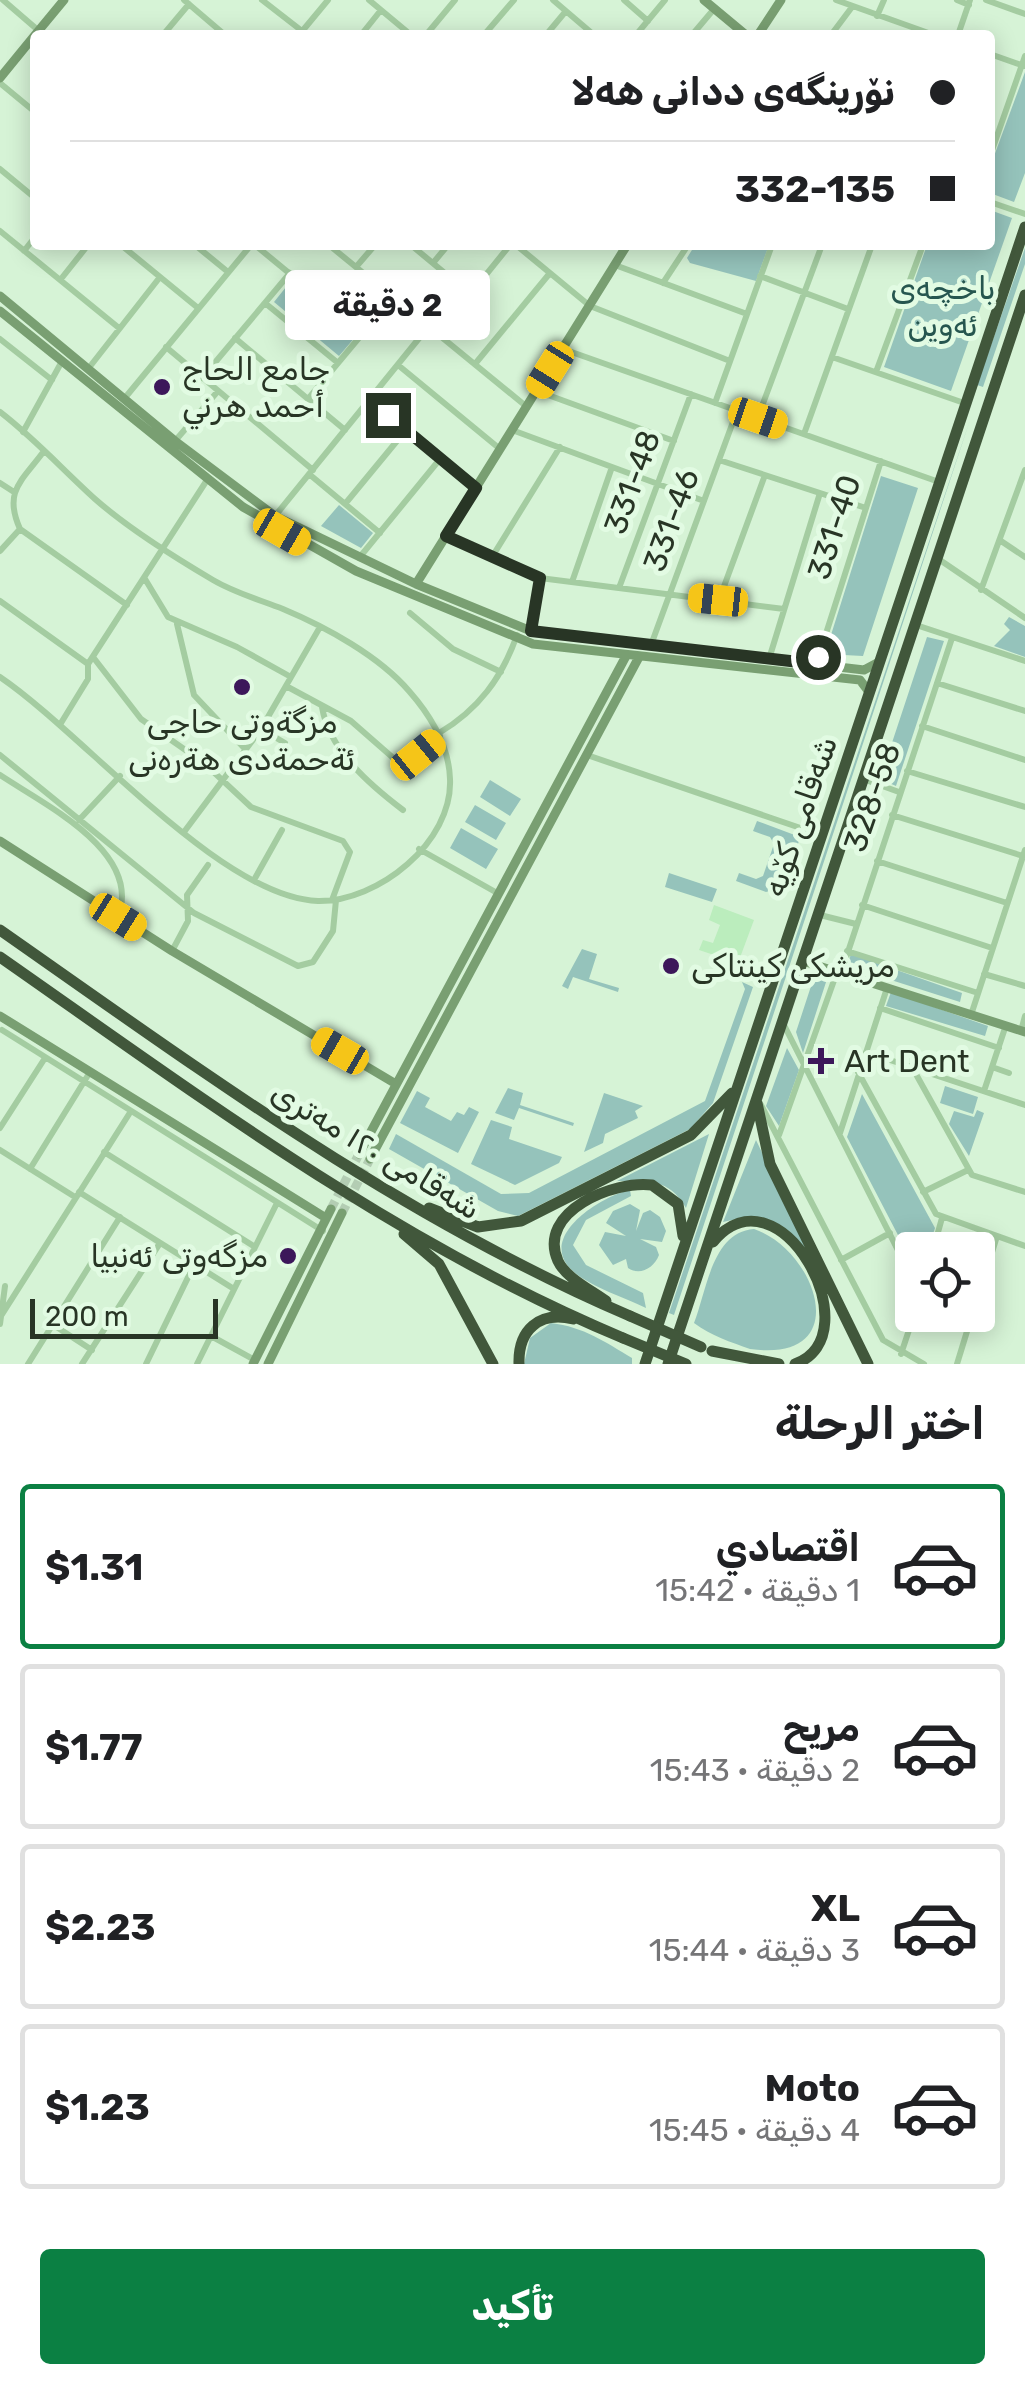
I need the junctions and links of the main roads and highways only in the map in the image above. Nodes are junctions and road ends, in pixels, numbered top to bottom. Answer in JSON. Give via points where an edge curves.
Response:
{"nodes":[{"id":1,"x":1025,"y":228,"type":"edge"},
{"id":2,"x":1025,"y":295,"type":"edge"},
{"id":3,"x":967,"y":404,"type":"junction"},
{"id":4,"x":987,"y":409,"type":"junction"},
{"id":5,"x":0,"y":930,"type":"edge"},
{"id":6,"x":0,"y":957,"type":"edge"},
{"id":7,"x":740,"y":1082,"type":"junction"},
{"id":8,"x":757,"y":1095,"type":"junction"},
{"id":9,"x":372,"y":1184,"type":"junction"},
{"id":10,"x":369,"y":1207,"type":"junction"},
{"id":11,"x":707,"y":1249,"type":"junction"},
{"id":12,"x":682,"y":1250,"type":"junction"},
{"id":13,"x":628,"y":1316,"type":"junction"},
{"id":14,"x":618,"y":1336,"type":"junction"},
{"id":15,"x":706,"y":1349,"type":"junction"},
{"id":16,"x":493,"y":1364,"type":"edge"},
{"id":17,"x":518,"y":1364,"type":"edge"},
{"id":18,"x":646,"y":1364,"type":"edge"},
{"id":19,"x":668,"y":1364,"type":"edge"},
{"id":20,"x":686,"y":1364,"type":"edge"},
{"id":21,"x":753,"y":1364,"type":"edge"},
{"id":22,"x":779,"y":1364,"type":"edge"},
{"id":23,"x":795,"y":1364,"type":"edge"},
{"id":24,"x":868,"y":1364,"type":"edge"}],
"edges":[{"from":1,"to":3,"type":"highway","name":"شەقامی کۆیە"},
{"from":2,"to":4,"type":"highway","name":"شەقامی کۆیە"},
{"from":3,"to":4,"type":"highway"},
{"from":3,"to":7,"type":"highway","name":"شەقامی کۆیە"},
{"from":4,"to":8,"type":"highway","name":"شەقامی کۆیە"},
{"from":5,"to":9,"type":"highway","name":"شەقامی ١٢٠ مەتری"},
{"from":6,"to":10,"type":"highway","name":"شەقامی ١٢٠ مەتری"},
{"from":7,"to":9,"type":"highway","via":[[699,1130],[513,1224],[462,1223]]},
{"from":7,"to":12,"type":"highway","name":"شەقامی کۆیە"},
{"from":8,"to":11,"type":"highway","name":"شەقامی کۆیە"},
{"from":8,"to":24,"type":"highway","via":[[770,1164]]},
{"from":9,"to":13,"type":"highway","name":"شەقامی ١٢٠ مەتری"},
{"from":10,"to":14,"type":"highway","name":"شەقامی ١٢٠ مەتری"},
{"from":10,"to":16,"type":"highway","via":[[439,1264]]},
{"from":11,"to":19,"type":"highway","name":"شەقامی کۆیە"},
{"from":11,"to":23,"type":"highway","via":[[729,1226],[749,1219],[772,1226],[801,1252],[820,1290],[826,1323],[819,1346]]},
{"from":12,"to":13,"type":"highway","via":[[681,1210],[652,1185],[602,1193],[567,1216],[556,1242],[560,1264]]},
{"from":12,"to":18,"type":"highway","name":"شەقامی کۆیە"},
{"from":13,"to":15,"type":"highway","name":"شەقامی ١٢٠ مەتری","bridge":true},
{"from":14,"to":17,"type":"highway","via":[[569,1318],[544,1318],[524,1335]]},
{"from":14,"to":20,"type":"highway","name":"شەقامی ١٢٠ مەتری","bridge":true},
{"from":15,"to":21,"type":"highway","name":"شەقامی ١٢٠ مەتری"},
{"from":15,"to":22,"type":"highway"}]}
